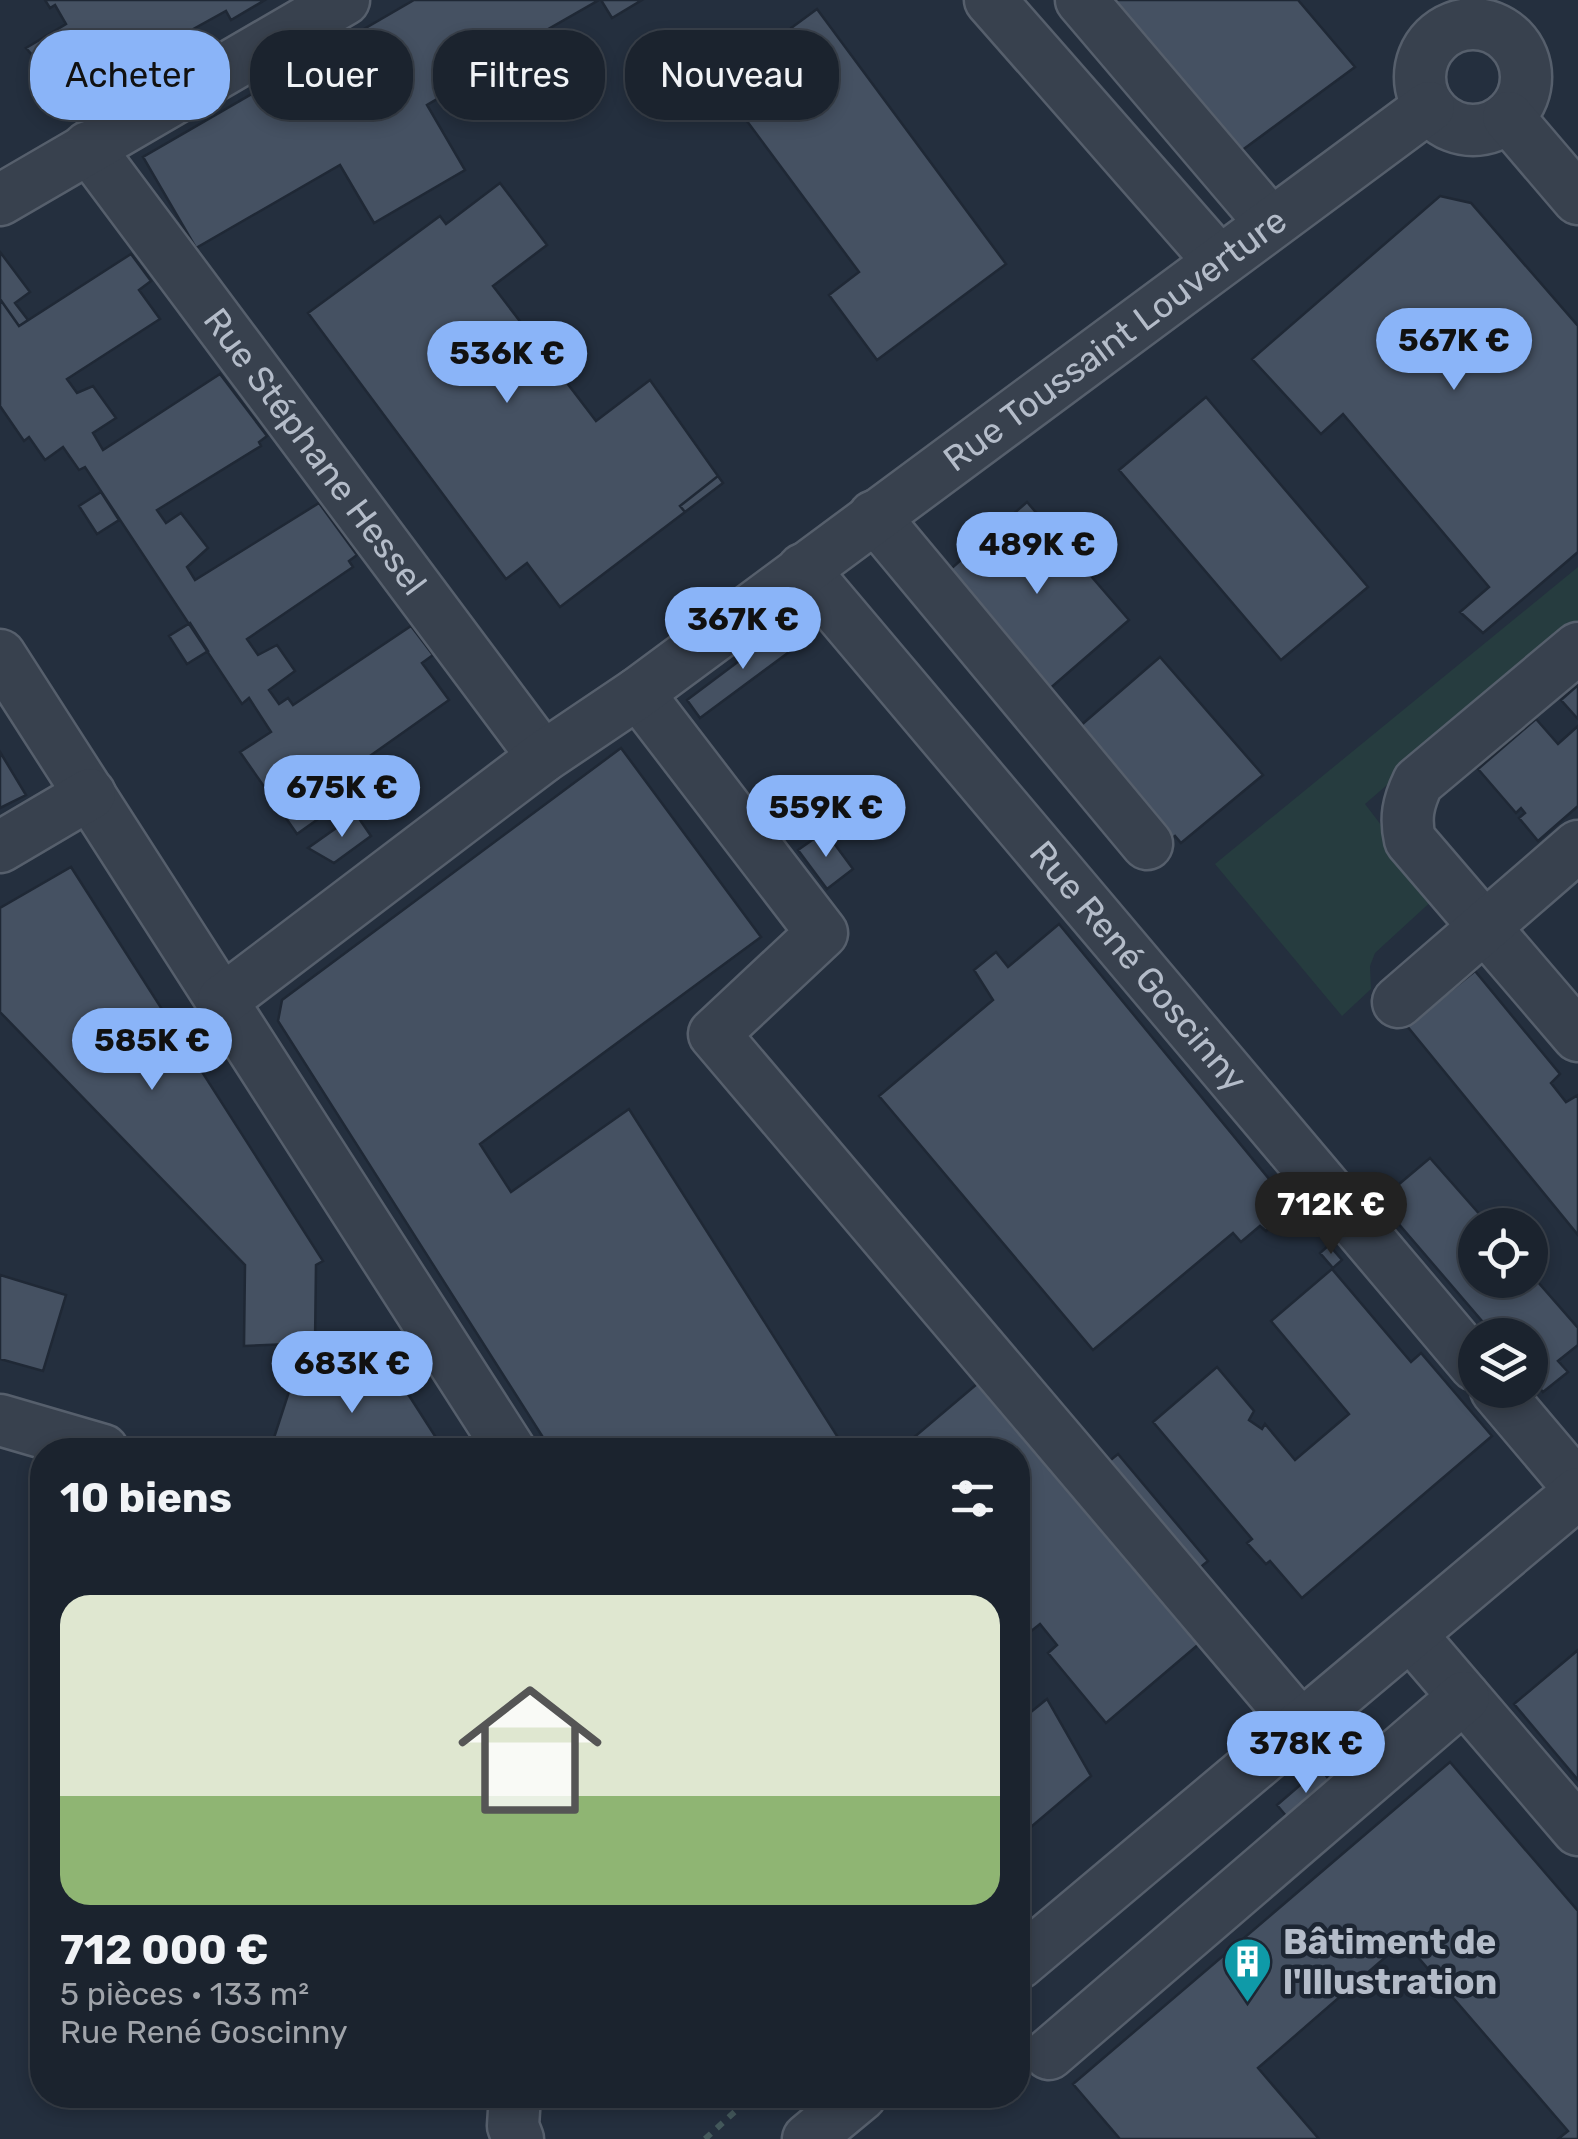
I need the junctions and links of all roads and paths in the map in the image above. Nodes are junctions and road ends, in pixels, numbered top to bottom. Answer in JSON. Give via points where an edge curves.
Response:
{"nodes":[{"id":1,"x":344,"y":0,"type":"edge"},
{"id":2,"x":990,"y":0,"type":"edge"},
{"id":3,"x":1081,"y":0,"type":"edge"},
{"id":4,"x":1479,"y":12,"type":"edge"},
{"id":5,"x":1429,"y":107,"type":"junction"},
{"id":6,"x":1508,"y":118,"type":"junction"},
{"id":7,"x":88,"y":146,"type":"junction"},
{"id":8,"x":1578,"y":199,"type":"edge"},
{"id":9,"x":0,"y":200,"type":"edge"},
{"id":10,"x":1270,"y":222,"type":"junction"},
{"id":11,"x":1218,"y":260,"type":"junction"},
{"id":12,"x":874,"y":516,"type":"junction"},
{"id":13,"x":804,"y":568,"type":"junction"},
{"id":14,"x":1578,"y":648,"type":"edge"},
{"id":15,"x":0,"y":655,"type":"edge"},
{"id":16,"x":638,"y":693,"type":"junction"},
{"id":17,"x":543,"y":758,"type":"junction"},
{"id":18,"x":90,"y":794,"type":"junction"},
{"id":19,"x":1147,"y":844,"type":"dead end"},
{"id":20,"x":1578,"y":846,"type":"edge"},
{"id":21,"x":0,"y":848,"type":"edge"},
{"id":22,"x":1483,"y":926,"type":"junction"},
{"id":23,"x":222,"y":1000,"type":"junction"},
{"id":24,"x":1398,"y":1002,"type":"dead end"},
{"id":25,"x":1578,"y":1036,"type":"edge"},
{"id":26,"x":1458,"y":1344,"type":"edge"},
{"id":27,"x":1511,"y":1408,"type":"edge"},
{"id":28,"x":0,"y":1420,"type":"edge"},
{"id":29,"x":62,"y":1438,"type":"edge"},
{"id":30,"x":502,"y":1438,"type":"edge"},
{"id":31,"x":1578,"y":1490,"type":"edge"},
{"id":32,"x":1410,"y":1635,"type":"junction"},
{"id":33,"x":1464,"y":1697,"type":"junction"},
{"id":34,"x":1302,"y":1727,"type":"junction"},
{"id":35,"x":1578,"y":1830,"type":"edge"},
{"id":36,"x":1030,"y":1954,"type":"edge"},
{"id":37,"x":1049,"y":2054,"type":"dead end"},
{"id":38,"x":514,"y":2108,"type":"edge"},
{"id":39,"x":739,"y":2108,"type":"edge"},
{"id":40,"x":845,"y":2108,"type":"edge"},
{"id":41,"x":518,"y":2139,"type":"edge"},
{"id":42,"x":704,"y":2139,"type":"edge"},
{"id":43,"x":808,"y":2139,"type":"edge"}],
"edges":[{"from":1,"to":7,"type":"street"},
{"from":2,"to":11,"type":"street"},
{"from":3,"to":10,"type":"street"},
{"from":4,"to":5,"type":"street","via":[[1433,42],[1420,74]]},
{"from":4,"to":6,"type":"street","via":[[1521,53],[1526,88]]},
{"from":5,"to":6,"type":"street","via":[[1442,120],[1475,131]]},
{"from":5,"to":10,"type":"street","name":"Rue Toussaint Louverture"},
{"from":6,"to":8,"type":"street"},
{"from":7,"to":9,"type":"street"},
{"from":7,"to":17,"type":"street","name":"Rue Stéphane Hessel"},
{"from":10,"to":11,"type":"street","name":"Rue Toussaint Louverture"},
{"from":11,"to":12,"type":"street","name":"Rue Toussaint Louverture"},
{"from":12,"to":13,"type":"street","name":"Rue Toussaint Louverture"},
{"from":12,"to":19,"type":"street"},
{"from":13,"to":16,"type":"street","name":"Rue Toussaint Louverture"},
{"from":13,"to":26,"type":"street","name":"Rue René Goscinny"},
{"from":14,"to":22,"type":"street","via":[[1418,782],[1408,804],[1410,840]]},
{"from":15,"to":18,"type":"street"},
{"from":16,"to":17,"type":"street","name":"Rue Toussaint Louverture"},
{"from":16,"to":34,"type":"street","via":[[822,933],[714,1034]]},
{"from":17,"to":23,"type":"street","name":"Rue Toussaint Louverture"},
{"from":18,"to":21,"type":"street"},
{"from":18,"to":23,"type":"street"},
{"from":20,"to":22,"type":"street"},
{"from":22,"to":24,"type":"street"},
{"from":22,"to":25,"type":"street"},
{"from":23,"to":30,"type":"street"},
{"from":27,"to":31,"type":"street"},
{"from":28,"to":29,"type":"street"},
{"from":31,"to":32,"type":"street"},
{"from":32,"to":33,"type":"street"},
{"from":32,"to":34,"type":"street"},
{"from":33,"to":35,"type":"street"},
{"from":33,"to":37,"type":"street"},
{"from":34,"to":36,"type":"street"},
{"from":38,"to":41,"type":"street"},
{"from":39,"to":42,"type":"path"},
{"from":40,"to":43,"type":"street"}]}
